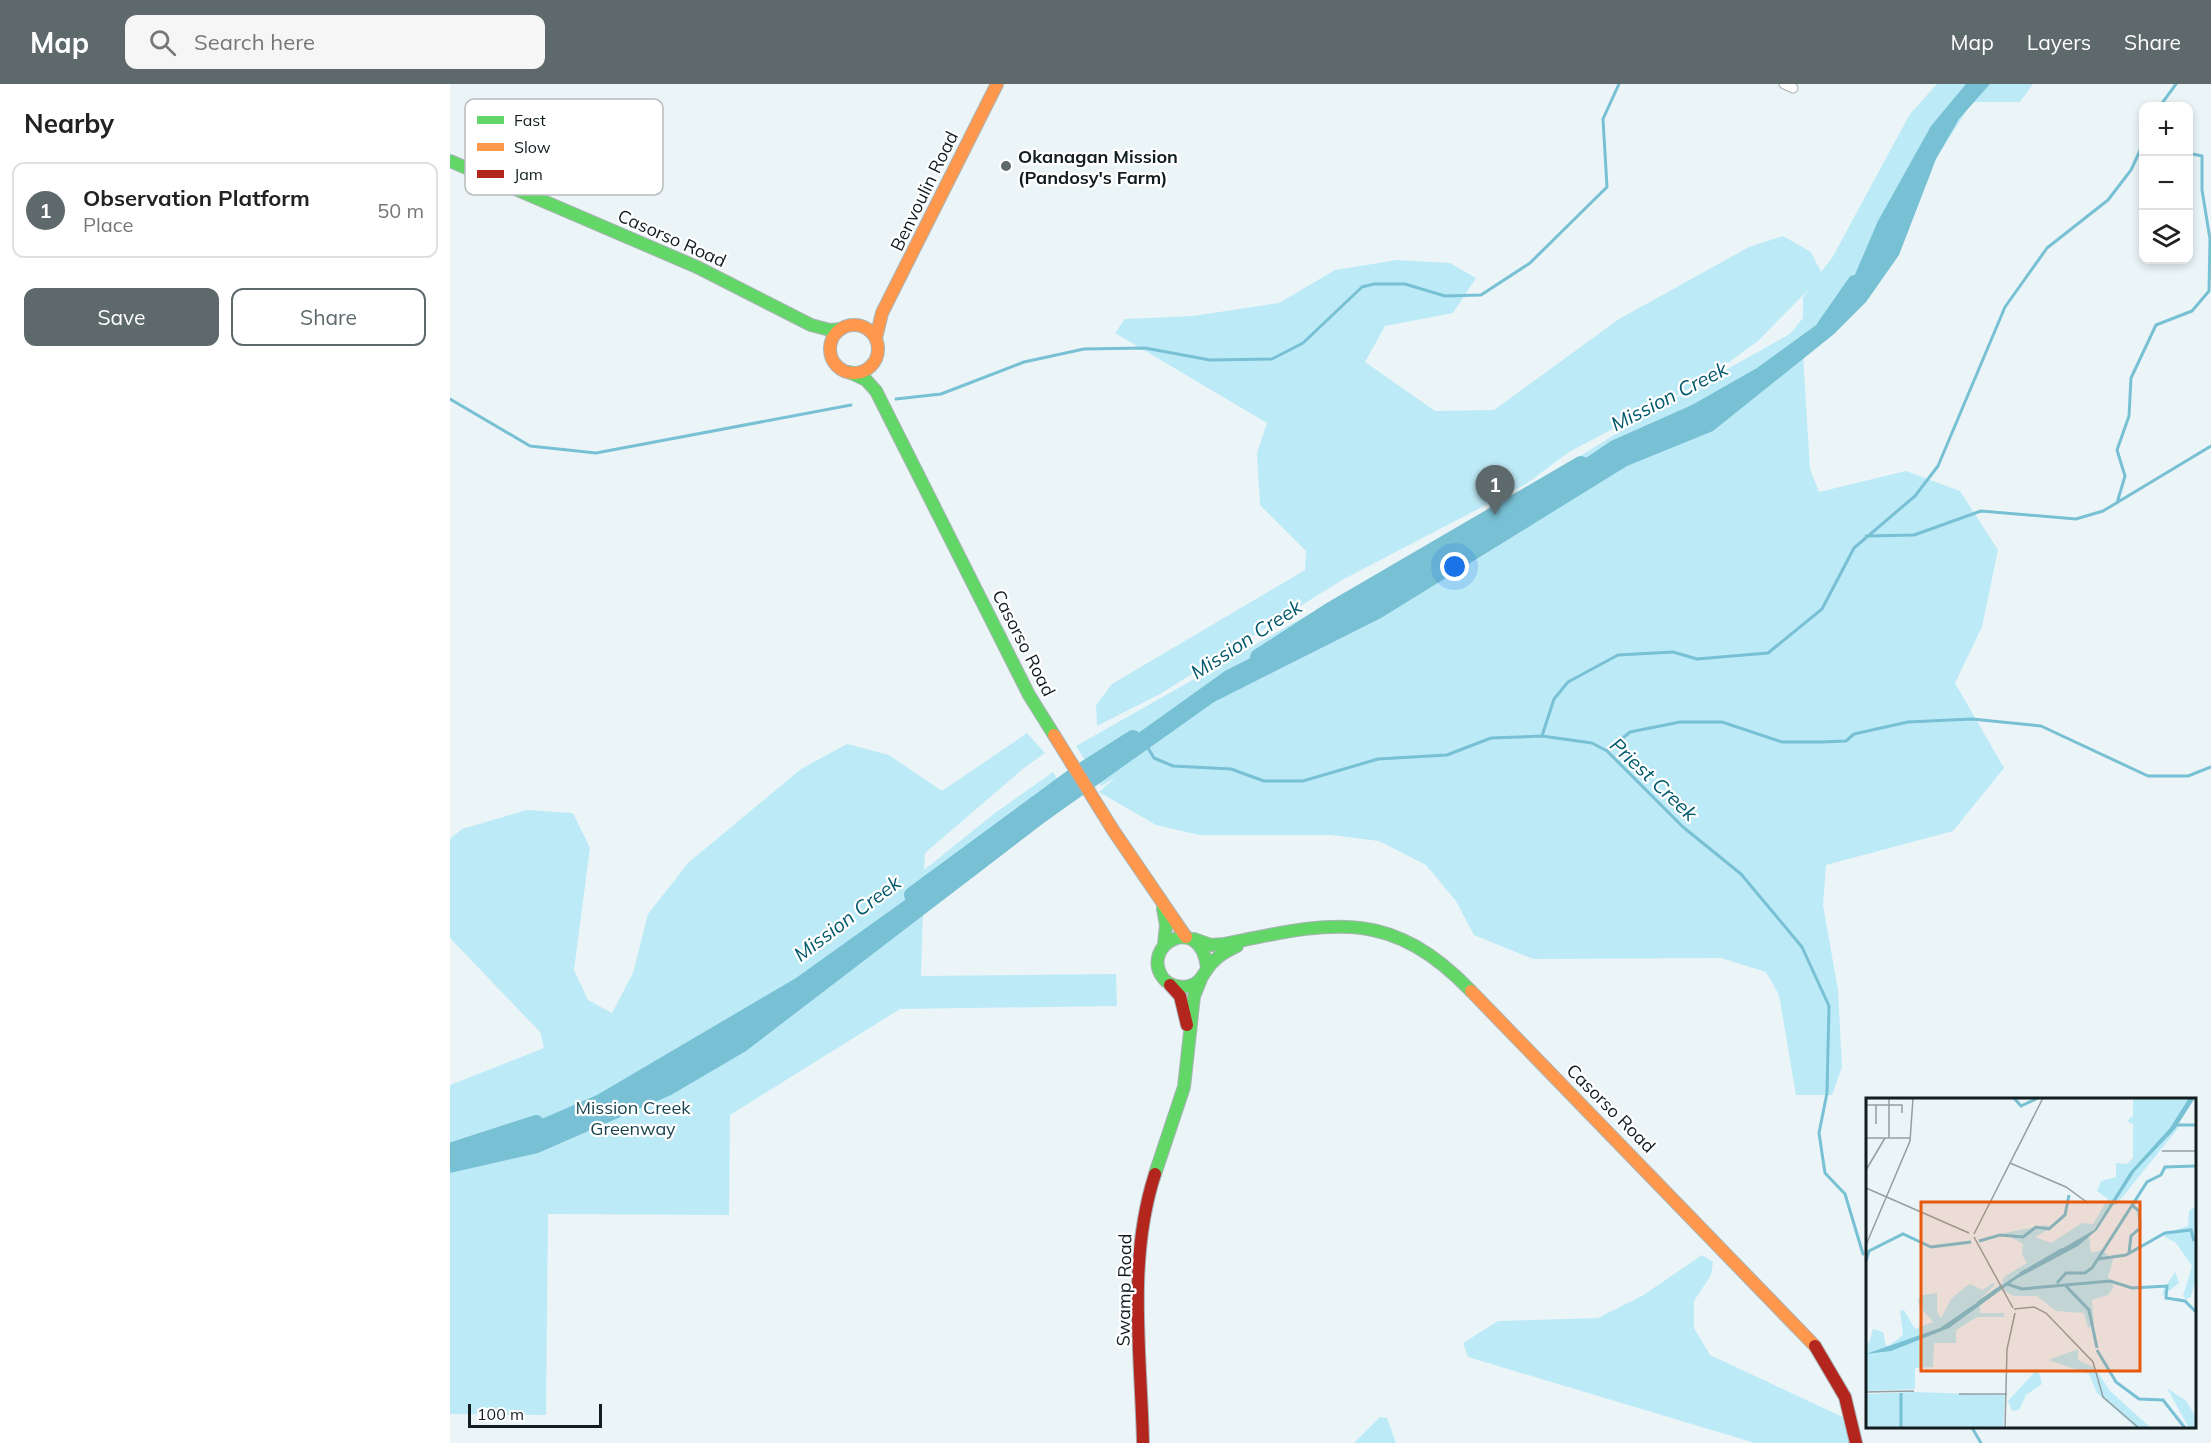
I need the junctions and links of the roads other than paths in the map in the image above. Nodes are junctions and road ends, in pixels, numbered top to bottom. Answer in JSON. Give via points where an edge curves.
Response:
{"nodes":[{"id":1,"x":997,"y":84,"type":"edge"},
{"id":2,"x":450,"y":161,"type":"edge"},
{"id":3,"x":465,"y":167,"type":"edge"},
{"id":4,"x":529,"y":195,"type":"edge"},
{"id":5,"x":882,"y":313,"type":"junction"},
{"id":6,"x":811,"y":325,"type":"junction"},
{"id":7,"x":856,"y":325,"type":"junction"},
{"id":8,"x":841,"y":329,"type":"junction"},
{"id":9,"x":876,"y":338,"type":"junction"},
{"id":10,"x":830,"y":349,"type":"junction"},
{"id":11,"x":876,"y":360,"type":"junction"},
{"id":12,"x":849,"y":372,"type":"junction"},
{"id":13,"x":876,"y":391,"type":"junction"},
{"id":14,"x":1159,"y":899,"type":"junction"},
{"id":15,"x":1190,"y":938,"type":"junction"},
{"id":16,"x":1254,"y":939,"type":"junction"},
{"id":17,"x":1164,"y":945,"type":"junction"},
{"id":18,"x":1204,"y":974,"type":"junction"},
{"id":19,"x":1167,"y":982,"type":"junction"},
{"id":20,"x":1189,"y":1035,"type":"junction"},
{"id":21,"x":1143,"y":1443,"type":"edge"},
{"id":22,"x":1856,"y":1443,"type":"edge"}],
"edges":[{"from":1,"to":5,"type":"main road","name":"Benvoulin Road"},
{"from":2,"to":3,"type":"main road","name":"Casorso Road"},
{"from":4,"to":6,"type":"main road","name":"Casorso Road","via":[[697,267]]},
{"from":5,"to":7,"type":"main road"},
{"from":5,"to":9,"type":"main road","name":"Benvoulin Road"},
{"from":6,"to":8,"type":"main road","name":"Casorso Road"},
{"from":6,"to":10,"type":"main road","name":"Casorso Road"},
{"from":7,"to":8,"type":"main road"},
{"from":7,"to":9,"type":"main road"},
{"from":8,"to":10,"type":"main road"},
{"from":9,"to":11,"type":"main road"},
{"from":10,"to":12,"type":"main road","via":[[836,364]]},
{"from":11,"to":12,"type":"main road","via":[[864,371]]},
{"from":11,"to":13,"type":"main road","name":"Casorso Road"},
{"from":12,"to":13,"type":"main road","name":"Casorso Road","via":[[866,380]]},
{"from":13,"to":14,"type":"main road","name":"Casorso Road","via":[[1029,695]]},
{"from":14,"to":15,"type":"main road","name":"Casorso Road"},
{"from":14,"to":17,"type":"main road","name":"Casorso Road","via":[[1166,926]]},
{"from":15,"to":16,"type":"main road","name":"Casorso Road","via":[[1211,945]]},
{"from":15,"to":17,"type":"main road","via":[[1170,940]]},
{"from":15,"to":18,"type":"main road","via":[[1206,951]]},
{"from":16,"to":18,"type":"main road","name":"Casorso Road","via":[[1228,950]]},
{"from":16,"to":22,"type":"main road","name":"Casorso Road","via":[[1308,926],[1358,925],[1400,939],[1455,974],[1805,1333],[1836,1372]]},
{"from":17,"to":19,"type":"main road","via":[[1158,968]]},
{"from":18,"to":19,"type":"main road","via":[[1196,984],[1181,987]]},
{"from":18,"to":20,"type":"main road","name":"Swamp Road","via":[[1194,996]]},
{"from":19,"to":20,"type":"main road","name":"Swamp Road","via":[[1180,996]]},
{"from":20,"to":21,"type":"main road","name":"Swamp Road","via":[[1184,1088],[1144,1208],[1138,1264]]}]}
